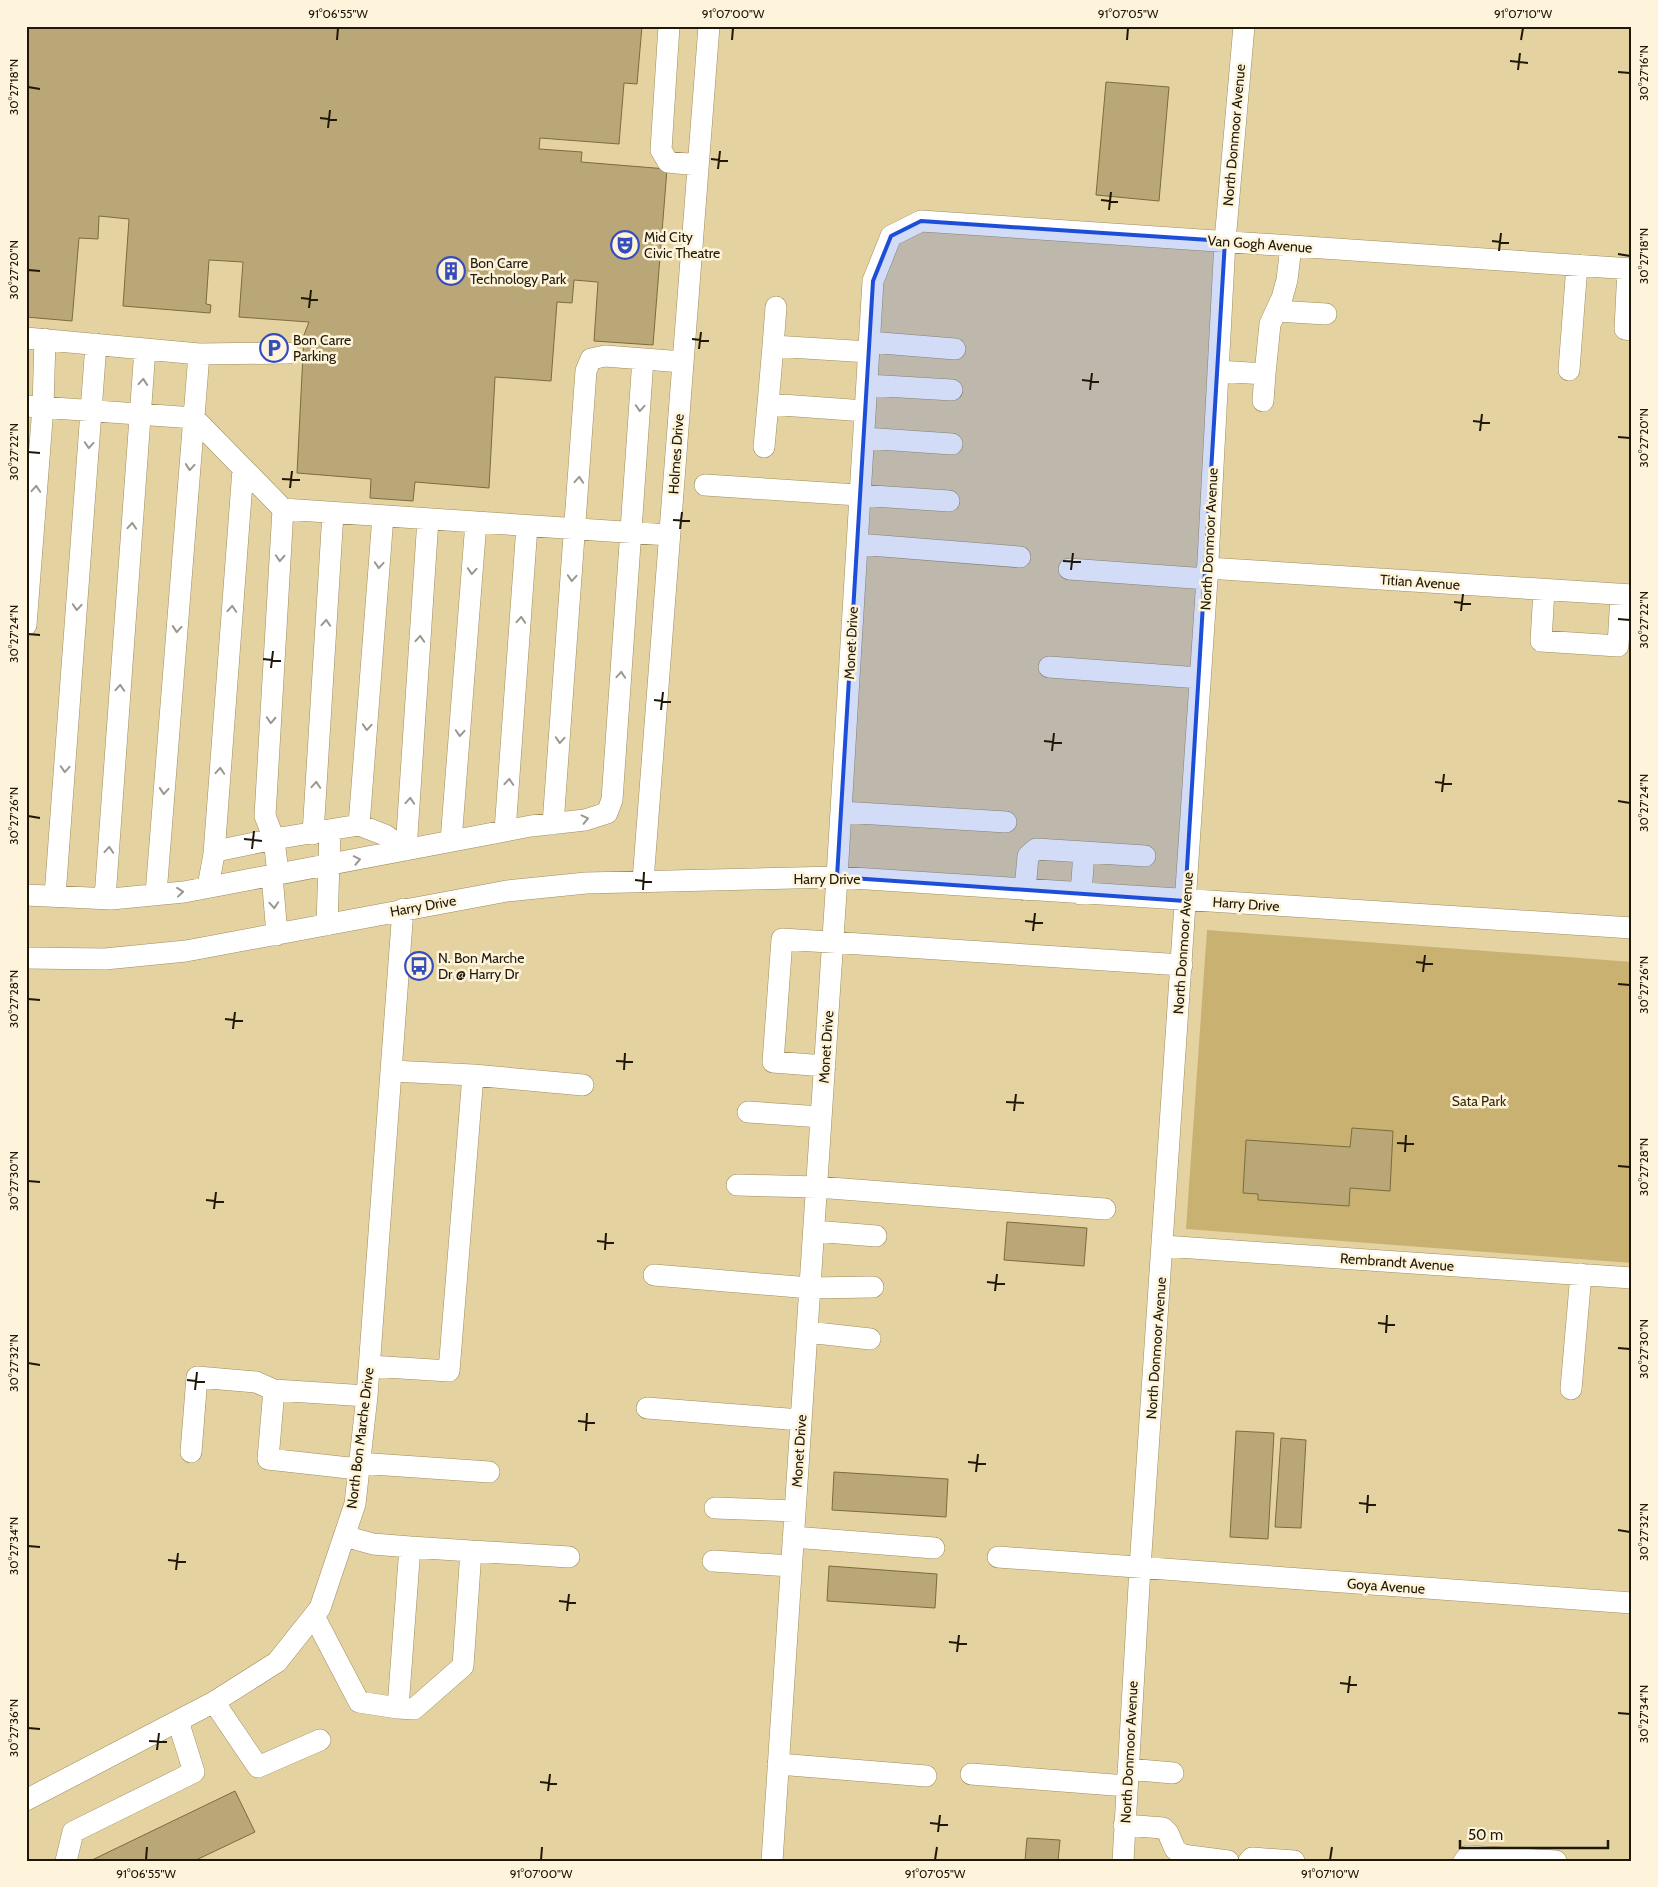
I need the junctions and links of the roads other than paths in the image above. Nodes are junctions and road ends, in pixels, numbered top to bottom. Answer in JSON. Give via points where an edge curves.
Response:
{"nodes":[{"id":1,"x":669,"y":26,"type":"edge"},
{"id":2,"x":708,"y":26,"type":"edge"},
{"id":3,"x":1244,"y":26,"type":"edge"},
{"id":4,"x":698,"y":165,"type":"junction"},
{"id":5,"x":891,"y":236,"type":"joint"},
{"id":6,"x":1225,"y":241,"type":"junction"},
{"id":7,"x":1291,"y":246,"type":"junction"},
{"id":8,"x":1577,"y":265,"type":"junction"},
{"id":9,"x":1630,"y":269,"type":"edge"},
{"id":10,"x":776,"y":307,"type":"dead end"},
{"id":11,"x":1276,"y":311,"type":"junction"},
{"id":12,"x":1326,"y":314,"type":"dead end"},
{"id":13,"x":1632,"y":330,"type":"edge"},
{"id":14,"x":36,"y":339,"type":"edge"},
{"id":15,"x":96,"y":344,"type":"junction"},
{"id":16,"x":773,"y":346,"type":"junction"},
{"id":17,"x":869,"y":347,"type":"junction"},
{"id":18,"x":145,"y":349,"type":"junction"},
{"id":19,"x":955,"y":349,"type":"dead end"},
{"id":20,"x":199,"y":354,"type":"junction"},
{"id":21,"x":288,"y":354,"type":"dead end"},
{"id":22,"x":643,"y":359,"type":"junction"},
{"id":23,"x":683,"y":362,"type":"junction"},
{"id":24,"x":1568,"y":370,"type":"dead end"},
{"id":25,"x":1218,"y":371,"type":"junction"},
{"id":26,"x":1265,"y":374,"type":"junction"},
{"id":27,"x":866,"y":385,"type":"junction"},
{"id":28,"x":952,"y":390,"type":"dead end"},
{"id":29,"x":1263,"y":401,"type":"dead end"},
{"id":30,"x":768,"y":404,"type":"junction"},
{"id":31,"x":34,"y":406,"type":"edge"},
{"id":32,"x":91,"y":411,"type":"junction"},
{"id":33,"x":865,"y":411,"type":"junction"},
{"id":34,"x":140,"y":414,"type":"junction"},
{"id":35,"x":194,"y":418,"type":"junction"},
{"id":36,"x":864,"y":438,"type":"junction"},
{"id":37,"x":952,"y":444,"type":"dead end"},
{"id":38,"x":764,"y":447,"type":"dead end"},
{"id":39,"x":243,"y":469,"type":"junction"},
{"id":40,"x":705,"y":485,"type":"dead end"},
{"id":41,"x":860,"y":495,"type":"junction"},
{"id":42,"x":949,"y":501,"type":"dead end"},
{"id":43,"x":283,"y":509,"type":"junction"},
{"id":44,"x":333,"y":513,"type":"junction"},
{"id":45,"x":383,"y":516,"type":"junction"},
{"id":46,"x":428,"y":519,"type":"junction"},
{"id":47,"x":476,"y":522,"type":"junction"},
{"id":48,"x":527,"y":526,"type":"junction"},
{"id":49,"x":576,"y":529,"type":"junction"},
{"id":50,"x":632,"y":533,"type":"junction"},
{"id":51,"x":669,"y":535,"type":"junction"},
{"id":52,"x":857,"y":544,"type":"junction"},
{"id":53,"x":1020,"y":557,"type":"dead end"},
{"id":54,"x":1069,"y":570,"type":"dead end"},
{"id":55,"x":1207,"y":574,"type":"junction"},
{"id":56,"x":1544,"y":590,"type":"junction"},
{"id":57,"x":1626,"y":595,"type":"edge"},
{"id":58,"x":26,"y":625,"type":"edge"},
{"id":59,"x":1049,"y":667,"type":"dead end"},
{"id":60,"x":1200,"y":678,"type":"junction"},
{"id":61,"x":841,"y":812,"type":"junction"},
{"id":62,"x":1006,"y":822,"type":"dead end"},
{"id":63,"x":554,"y":824,"type":"junction"},
{"id":64,"x":360,"y":825,"type":"junction"},
{"id":65,"x":505,"y":831,"type":"junction"},
{"id":66,"x":321,"y":832,"type":"junction"},
{"id":67,"x":274,"y":839,"type":"junction"},
{"id":68,"x":451,"y":841,"type":"junction"},
{"id":69,"x":406,"y":850,"type":"junction"},
{"id":70,"x":1084,"y":852,"type":"junction"},
{"id":71,"x":214,"y":854,"type":"junction"},
{"id":72,"x":1144,"y":856,"type":"dead end"},
{"id":73,"x":329,"y":865,"type":"junction"},
{"id":74,"x":275,"y":875,"type":"junction"},
{"id":75,"x":838,"y":878,"type":"junction"},
{"id":76,"x":644,"y":881,"type":"junction"},
{"id":77,"x":208,"y":887,"type":"junction"},
{"id":78,"x":1025,"y":890,"type":"junction"},
{"id":79,"x":156,"y":894,"type":"junction"},
{"id":80,"x":1081,"y":894,"type":"junction"},
{"id":81,"x":26,"y":895,"type":"edge"},
{"id":82,"x":56,"y":896,"type":"junction"},
{"id":83,"x":105,"y":898,"type":"junction"},
{"id":84,"x":1185,"y":901,"type":"junction"},
{"id":85,"x":404,"y":909,"type":"junction"},
{"id":86,"x":327,"y":925,"type":"junction"},
{"id":87,"x":1632,"y":928,"type":"edge"},
{"id":88,"x":276,"y":935,"type":"junction"},
{"id":89,"x":833,"y":941,"type":"junction"},
{"id":90,"x":26,"y":958,"type":"edge"},
{"id":91,"x":1182,"y":964,"type":"junction"},
{"id":92,"x":825,"y":1066,"type":"junction"},
{"id":93,"x":392,"y":1071,"type":"junction"},
{"id":94,"x":473,"y":1075,"type":"junction"},
{"id":95,"x":583,"y":1085,"type":"dead end"},
{"id":96,"x":748,"y":1112,"type":"dead end"},
{"id":97,"x":821,"y":1117,"type":"junction"},
{"id":98,"x":738,"y":1185,"type":"dead end"},
{"id":99,"x":817,"y":1187,"type":"junction"},
{"id":100,"x":1104,"y":1209,"type":"dead end"},
{"id":101,"x":814,"y":1231,"type":"junction"},
{"id":102,"x":876,"y":1236,"type":"dead end"},
{"id":103,"x":1163,"y":1246,"type":"junction"},
{"id":104,"x":1581,"y":1274,"type":"junction"},
{"id":105,"x":654,"y":1275,"type":"dead end"},
{"id":106,"x":1632,"y":1278,"type":"edge"},
{"id":107,"x":873,"y":1287,"type":"dead end"},
{"id":108,"x":810,"y":1288,"type":"junction"},
{"id":109,"x":807,"y":1332,"type":"junction"},
{"id":110,"x":870,"y":1339,"type":"dead end"},
{"id":111,"x":369,"y":1366,"type":"junction"},
{"id":112,"x":1571,"y":1389,"type":"dead end"},
{"id":113,"x":274,"y":1390,"type":"junction"},
{"id":114,"x":367,"y":1396,"type":"junction"},
{"id":115,"x":647,"y":1408,"type":"dead end"},
{"id":116,"x":801,"y":1420,"type":"junction"},
{"id":117,"x":191,"y":1452,"type":"dead end"},
{"id":118,"x":358,"y":1466,"type":"junction"},
{"id":119,"x":489,"y":1472,"type":"dead end"},
{"id":120,"x":715,"y":1508,"type":"dead end"},
{"id":121,"x":795,"y":1511,"type":"junction"},
{"id":122,"x":344,"y":1536,"type":"junction"},
{"id":123,"x":793,"y":1537,"type":"junction"},
{"id":124,"x":410,"y":1546,"type":"junction"},
{"id":125,"x":934,"y":1548,"type":"dead end"},
{"id":126,"x":471,"y":1551,"type":"junction"},
{"id":127,"x":568,"y":1557,"type":"dead end"},
{"id":128,"x":998,"y":1557,"type":"dead end"},
{"id":129,"x":713,"y":1561,"type":"dead end"},
{"id":130,"x":791,"y":1566,"type":"junction"},
{"id":131,"x":1140,"y":1568,"type":"junction"},
{"id":132,"x":1632,"y":1604,"type":"edge"},
{"id":133,"x":314,"y":1616,"type":"junction"},
{"id":134,"x":214,"y":1702,"type":"junction"},
{"id":135,"x":398,"y":1708,"type":"junction"},
{"id":136,"x":178,"y":1721,"type":"junction"},
{"id":137,"x":320,"y":1740,"type":"dead end"},
{"id":138,"x":778,"y":1764,"type":"junction"},
{"id":139,"x":1173,"y":1773,"type":"dead end"},
{"id":140,"x":971,"y":1774,"type":"dead end"},
{"id":141,"x":926,"y":1776,"type":"dead end"},
{"id":142,"x":1127,"y":1778,"type":"junction"},
{"id":143,"x":26,"y":1800,"type":"edge"},
{"id":144,"x":1124,"y":1825,"type":"junction"},
{"id":145,"x":66,"y":1860,"type":"edge"},
{"id":146,"x":772,"y":1861,"type":"edge"},
{"id":147,"x":1123,"y":1861,"type":"edge"},
{"id":148,"x":1228,"y":1861,"type":"edge"},
{"id":149,"x":1249,"y":1861,"type":"edge"},
{"id":150,"x":1294,"y":1861,"type":"edge"},
{"id":151,"x":1464,"y":1861,"type":"edge"},
{"id":152,"x":1556,"y":1861,"type":"edge"}],
"edges":[{"from":1,"to":4,"type":"street","via":[[661,150],[668,162]]},
{"from":2,"to":4,"type":"street","name":"Holmes Drive"},
{"from":3,"to":6,"type":"street","name":"North Donmoor Avenue"},
{"from":4,"to":23,"type":"street","name":"Holmes Drive"},
{"from":5,"to":6,"type":"street","name":"Van Gogh Avenue","via":[[921,221]]},
{"from":5,"to":17,"type":"street","name":"Monet Drive","via":[[873,281]]},
{"from":6,"to":7,"type":"street","name":"Van Gogh Avenue"},
{"from":6,"to":25,"type":"street","name":"North Donmoor Avenue"},
{"from":7,"to":8,"type":"street","name":"Van Gogh Avenue"},
{"from":7,"to":11,"type":"street","via":[[1287,280]]},
{"from":8,"to":9,"type":"street","name":"Van Gogh Avenue"},
{"from":8,"to":24,"type":"street"},
{"from":9,"to":13,"type":"street","via":[[1624,329]]},
{"from":10,"to":16,"type":"street"},
{"from":11,"to":12,"type":"street"},
{"from":11,"to":26,"type":"street","via":[[1270,324]]},
{"from":14,"to":15,"type":"street"},
{"from":14,"to":31,"type":"street"},
{"from":15,"to":18,"type":"street"},
{"from":15,"to":32,"type":"street"},
{"from":16,"to":17,"type":"street"},
{"from":16,"to":30,"type":"street"},
{"from":17,"to":19,"type":"street"},
{"from":17,"to":27,"type":"street","name":"Monet Drive"},
{"from":18,"to":20,"type":"street"},
{"from":34,"to":18,"type":"street","one_way":true},
{"from":20,"to":21,"type":"street"},
{"from":20,"to":35,"type":"street"},
{"from":22,"to":23,"type":"street"},
{"from":49,"to":22,"type":"street","one_way":true,"via":[[586,371],[592,359],[605,356]]},
{"from":22,"to":50,"type":"street","one_way":true},
{"from":23,"to":51,"type":"street","name":"Holmes Drive"},
{"from":25,"to":26,"type":"street"},
{"from":25,"to":55,"type":"street","name":"North Donmoor Avenue"},
{"from":26,"to":29,"type":"street"},
{"from":27,"to":28,"type":"street"},
{"from":27,"to":33,"type":"street","name":"Monet Drive"},
{"from":30,"to":33,"type":"street"},
{"from":30,"to":38,"type":"street"},
{"from":31,"to":32,"type":"street"},
{"from":58,"to":31,"type":"street","one_way":true},
{"from":32,"to":34,"type":"street"},
{"from":32,"to":82,"type":"street","one_way":true},
{"from":33,"to":36,"type":"street","name":"Monet Drive"},
{"from":34,"to":35,"type":"street"},
{"from":83,"to":34,"type":"street","one_way":true},
{"from":35,"to":39,"type":"street"},
{"from":35,"to":79,"type":"street","one_way":true},
{"from":36,"to":37,"type":"street"},
{"from":36,"to":41,"type":"street","name":"Monet Drive"},
{"from":39,"to":43,"type":"street"},
{"from":71,"to":39,"type":"street","one_way":true},
{"from":40,"to":41,"type":"street"},
{"from":41,"to":42,"type":"street"},
{"from":41,"to":52,"type":"street","name":"Monet Drive"},
{"from":43,"to":44,"type":"street"},
{"from":43,"to":67,"type":"street","one_way":true,"via":[[265,816]]},
{"from":44,"to":45,"type":"street"},
{"from":66,"to":44,"type":"street","one_way":true},
{"from":45,"to":46,"type":"street"},
{"from":45,"to":64,"type":"street","one_way":true},
{"from":46,"to":47,"type":"street"},
{"from":69,"to":46,"type":"street","one_way":true},
{"from":47,"to":48,"type":"street"},
{"from":47,"to":68,"type":"street","one_way":true},
{"from":48,"to":49,"type":"street"},
{"from":65,"to":48,"type":"street","one_way":true},
{"from":49,"to":50,"type":"street"},
{"from":49,"to":63,"type":"street","one_way":true},
{"from":50,"to":51,"type":"street"},
{"from":63,"to":50,"type":"street","one_way":true,"via":[[607,813],[612,800]]},
{"from":51,"to":76,"type":"street","name":"Holmes Drive"},
{"from":52,"to":53,"type":"street"},
{"from":52,"to":61,"type":"street","name":"Monet Drive"},
{"from":54,"to":55,"type":"street","name":"Titian Avenue"},
{"from":55,"to":56,"type":"street","name":"Titian Avenue"},
{"from":55,"to":60,"type":"street","name":"North Donmoor Avenue"},
{"from":56,"to":57,"type":"street","name":"Titian Avenue"},
{"from":56,"to":57,"type":"street","via":[[1541,641],[1618,646]]},
{"from":59,"to":60,"type":"street"},
{"from":60,"to":84,"type":"street","name":"North Donmoor Avenue"},
{"from":61,"to":62,"type":"street"},
{"from":61,"to":75,"type":"street","name":"Monet Drive"},
{"from":63,"to":65,"type":"street"},
{"from":64,"to":66,"type":"street"},
{"from":64,"to":69,"type":"street","via":[[385,834]]},
{"from":65,"to":68,"type":"street"},
{"from":66,"to":67,"type":"street"},
{"from":66,"to":73,"type":"street"},
{"from":67,"to":71,"type":"street"},
{"from":67,"to":74,"type":"street"},
{"from":68,"to":69,"type":"street"},
{"from":73,"to":69,"type":"street","one_way":true},
{"from":70,"to":72,"type":"street"},
{"from":70,"to":78,"type":"street","via":[[1036,849],[1028,856]]},
{"from":70,"to":80,"type":"street"},
{"from":71,"to":77,"type":"street"},
{"from":73,"to":74,"type":"street"},
{"from":73,"to":86,"type":"street"},
{"from":74,"to":77,"type":"street"},
{"from":74,"to":88,"type":"street","one_way":true},
{"from":75,"to":76,"type":"street","name":"Harry Drive"},
{"from":75,"to":78,"type":"street","name":"Harry Drive"},
{"from":75,"to":89,"type":"street","name":"Monet Drive"},
{"from":76,"to":85,"type":"street","name":"Harry Drive","via":[[507,891]]},
{"from":79,"to":77,"type":"street","one_way":true},
{"from":78,"to":80,"type":"street","name":"Harry Drive"},
{"from":79,"to":83,"type":"street"},
{"from":80,"to":84,"type":"street","name":"Harry Drive"},
{"from":81,"to":82,"type":"street"},
{"from":82,"to":83,"type":"street"},
{"from":84,"to":87,"type":"street","name":"Harry Drive"},
{"from":84,"to":91,"type":"street","name":"North Donmoor Avenue"},
{"from":85,"to":86,"type":"street","name":"Harry Drive"},
{"from":85,"to":93,"type":"street","name":"North Bon Marche Drive"},
{"from":86,"to":88,"type":"street","name":"Harry Drive"},
{"from":88,"to":90,"type":"street","name":"Harry Drive","via":[[139,957]]},
{"from":89,"to":91,"type":"street"},
{"from":89,"to":92,"type":"street","name":"Monet Drive"},
{"from":89,"to":92,"type":"street","via":[[782,938],[773,1062]]},
{"from":91,"to":103,"type":"street","name":"North Donmoor Avenue"},
{"from":92,"to":97,"type":"street","name":"Monet Drive"},
{"from":93,"to":94,"type":"street"},
{"from":93,"to":111,"type":"street","name":"North Bon Marche Drive"},
{"from":94,"to":95,"type":"street"},
{"from":94,"to":111,"type":"street","via":[[449,1371]]},
{"from":96,"to":97,"type":"street"},
{"from":97,"to":99,"type":"street","name":"Monet Drive"},
{"from":98,"to":99,"type":"street"},
{"from":99,"to":100,"type":"street"},
{"from":99,"to":101,"type":"street","name":"Monet Drive"},
{"from":101,"to":102,"type":"street"},
{"from":101,"to":108,"type":"street","name":"Monet Drive"},
{"from":103,"to":104,"type":"street","name":"Rembrandt Avenue"},
{"from":103,"to":131,"type":"street","name":"North Donmoor Avenue"},
{"from":104,"to":106,"type":"street","name":"Rembrandt Avenue"},
{"from":104,"to":112,"type":"street"},
{"from":105,"to":108,"type":"street"},
{"from":107,"to":108,"type":"street"},
{"from":108,"to":109,"type":"street","name":"Monet Drive"},
{"from":109,"to":110,"type":"street"},
{"from":109,"to":116,"type":"street","name":"Monet Drive"},
{"from":111,"to":114,"type":"street","name":"North Bon Marche Drive"},
{"from":113,"to":114,"type":"street"},
{"from":113,"to":117,"type":"street","via":[[256,1382],[198,1377]]},
{"from":113,"to":118,"type":"street","via":[[268,1460]]},
{"from":114,"to":118,"type":"street","name":"North Bon Marche Drive"},
{"from":115,"to":116,"type":"street"},
{"from":116,"to":121,"type":"street","name":"Monet Drive"},
{"from":118,"to":119,"type":"street"},
{"from":118,"to":122,"type":"street","name":"North Bon Marche Drive","via":[[355,1504]]},
{"from":120,"to":121,"type":"street"},
{"from":121,"to":123,"type":"street","name":"Monet Drive"},
{"from":122,"to":124,"type":"street","via":[[373,1544]]},
{"from":122,"to":133,"type":"street","name":"North Bon Marche Drive","via":[[320,1608]]},
{"from":123,"to":125,"type":"street"},
{"from":123,"to":130,"type":"street","name":"Monet Drive"},
{"from":124,"to":126,"type":"street"},
{"from":124,"to":135,"type":"street"},
{"from":126,"to":127,"type":"street"},
{"from":126,"to":135,"type":"street","via":[[463,1666],[414,1709]]},
{"from":128,"to":131,"type":"street","name":"Goya Avenue"},
{"from":129,"to":130,"type":"street"},
{"from":130,"to":138,"type":"street","name":"Monet Drive"},
{"from":131,"to":132,"type":"street","name":"Goya Avenue"},
{"from":131,"to":142,"type":"street","name":"North Donmoor Avenue"},
{"from":133,"to":134,"type":"street","name":"North Bon Marche Drive","via":[[277,1662]]},
{"from":133,"to":135,"type":"street","via":[[359,1702]]},
{"from":134,"to":136,"type":"street","name":"North Bon Marche Drive"},
{"from":134,"to":137,"type":"street","via":[[258,1768]]},
{"from":136,"to":143,"type":"street","name":"North Bon Marche Drive"},
{"from":136,"to":145,"type":"street","via":[[194,1772],[73,1832]]},
{"from":138,"to":141,"type":"street"},
{"from":138,"to":146,"type":"street","name":"Monet Drive"},
{"from":139,"to":142,"type":"street"},
{"from":140,"to":142,"type":"street"},
{"from":142,"to":144,"type":"street","name":"North Donmoor Avenue"},
{"from":144,"to":147,"type":"street","name":"North Donmoor Avenue"},
{"from":144,"to":148,"type":"street","via":[[1163,1828],[1175,1850],[1182,1855]]},
{"from":149,"to":150,"type":"street","via":[[1252,1858]]},
{"from":151,"to":152,"type":"street","via":[[1468,1856]]}]}
